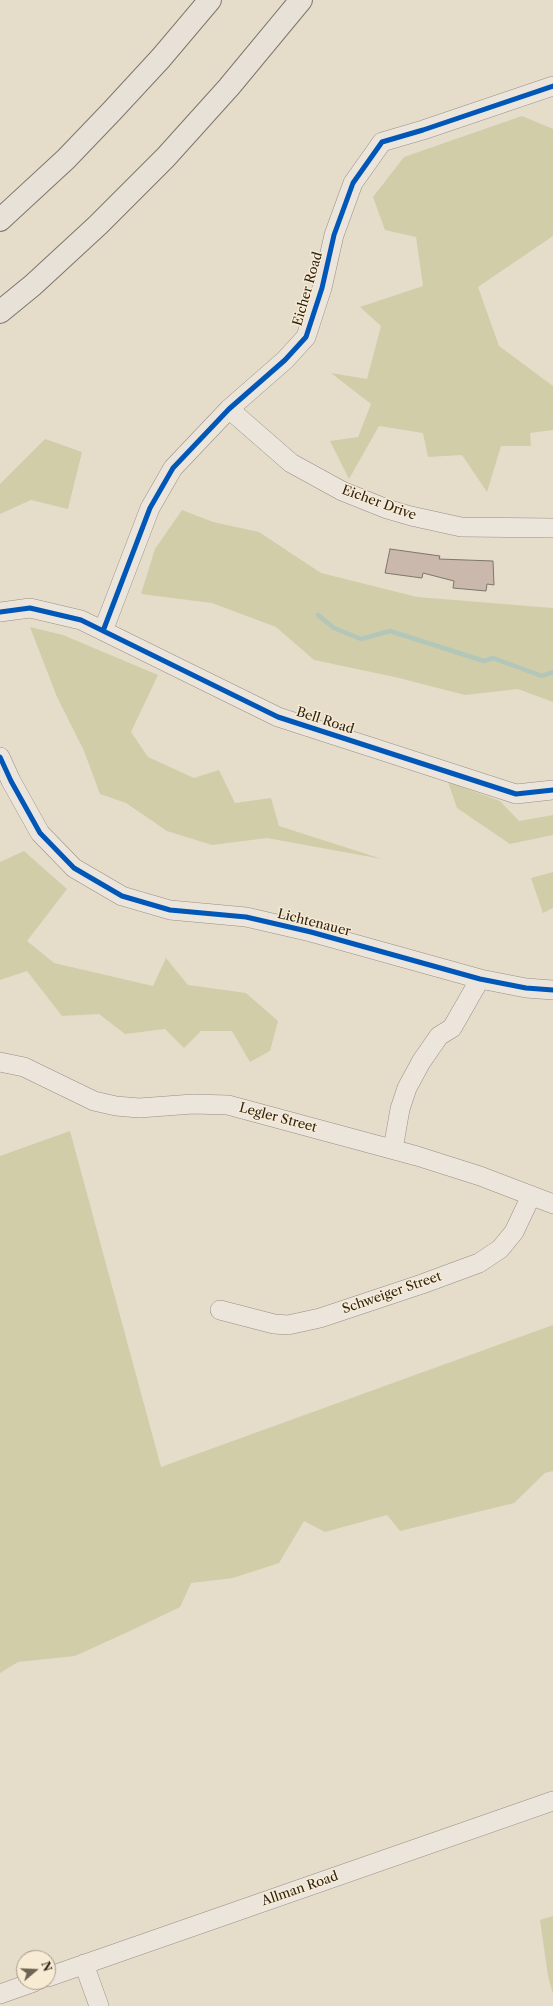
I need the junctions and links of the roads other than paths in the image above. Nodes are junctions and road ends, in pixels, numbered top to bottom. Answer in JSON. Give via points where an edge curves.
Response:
{"nodes":[{"id":1,"x":210,"y":0,"type":"edge"},
{"id":2,"x":300,"y":0,"type":"edge"},
{"id":3,"x":553,"y":86,"type":"edge"},
{"id":4,"x":0,"y":220,"type":"edge"},
{"id":5,"x":0,"y":312,"type":"edge"},
{"id":6,"x":229,"y":409,"type":"junction"},
{"id":7,"x":553,"y":528,"type":"edge"},
{"id":8,"x":0,"y":612,"type":"edge"},
{"id":9,"x":103,"y":631,"type":"junction"},
{"id":10,"x":0,"y":757,"type":"edge"},
{"id":11,"x":553,"y":790,"type":"edge"},
{"id":12,"x":480,"y":979,"type":"junction"},
{"id":13,"x":553,"y":990,"type":"edge"},
{"id":14,"x":0,"y":1062,"type":"edge"},
{"id":15,"x":393,"y":1149,"type":"junction"},
{"id":16,"x":531,"y":1196,"type":"junction"},
{"id":17,"x":553,"y":1204,"type":"edge"},
{"id":18,"x":220,"y":1310,"type":"dead end"},
{"id":19,"x":553,"y":1801,"type":"edge"},
{"id":20,"x":84,"y":1964,"type":"junction"},
{"id":21,"x":56,"y":1974,"type":"edge"},
{"id":22,"x":16,"y":1988,"type":"edge"},
{"id":23,"x":0,"y":1994,"type":"edge"},
{"id":24,"x":99,"y":2006,"type":"edge"}],
"edges":[{"from":1,"to":4,"type":"highway","via":[[112,111],[66,159]]},
{"from":2,"to":5,"type":"highway","via":[[229,87],[166,156],[98,225]]},
{"from":3,"to":6,"type":"street","name":"Eicher Road","via":[[382,142],[353,183],[334,235],[322,288],[306,337],[285,360]]},
{"from":6,"to":7,"type":"street","name":"Eicher Drive","via":[[291,463],[342,491],[387,509],[461,527]]},
{"from":6,"to":9,"type":"street","name":"Eicher Road","via":[[173,468],[150,508]]},
{"from":8,"to":9,"type":"street","name":"Bell Road","via":[[30,608],[81,620]]},
{"from":9,"to":11,"type":"street","name":"Bell Road","via":[[278,717],[516,794]]},
{"from":10,"to":12,"type":"street","name":"Lichtenauer","via":[[40,833],[74,868],[122,896],[170,910],[246,917],[311,932]]},
{"from":12,"to":13,"type":"street","name":"Lichtenauer","via":[[526,988]]},
{"from":12,"to":15,"type":"street","via":[[452,1028],[440,1036],[421,1062],[407,1088],[400,1109]]},
{"from":14,"to":15,"type":"street","name":"Legler Street","via":[[24,1067],[94,1100],[116,1106],[139,1108],[193,1104],[228,1105]]},
{"from":15,"to":16,"type":"street","name":"Legler Street","via":[[480,1176]]},
{"from":16,"to":17,"type":"street","name":"Legler Street"},
{"from":16,"to":18,"type":"street","name":"Schweiger Street","via":[[514,1232],[500,1249],[479,1263],[422,1284],[320,1318],[288,1325],[274,1324]]},
{"from":19,"to":20,"type":"street","name":"Allman Road"},
{"from":20,"to":21,"type":"street","name":"Allman Road"},
{"from":20,"to":24,"type":"street"},
{"from":22,"to":23,"type":"street"}]}
